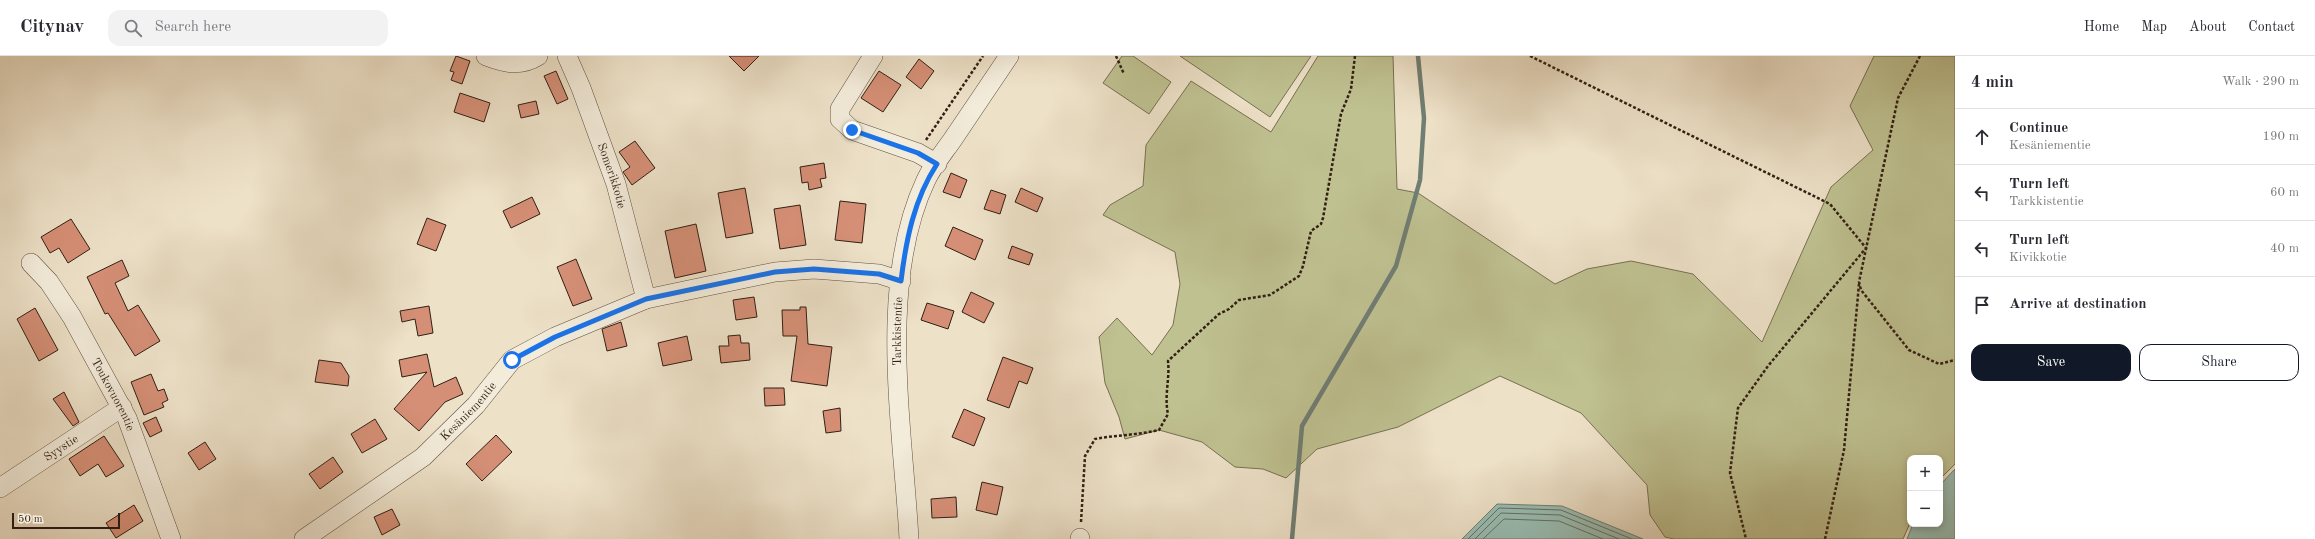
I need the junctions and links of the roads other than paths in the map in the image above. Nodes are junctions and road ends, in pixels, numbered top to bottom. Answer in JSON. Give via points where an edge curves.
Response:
{"nodes":[{"id":1,"x":486,"y":56,"type":"edge"},
{"id":2,"x":538,"y":56,"type":"edge"},
{"id":3,"x":567,"y":56,"type":"edge"},
{"id":4,"x":873,"y":56,"type":"edge"},
{"id":5,"x":1009,"y":56,"type":"edge"},
{"id":6,"x":937,"y":164,"type":"junction"},
{"id":7,"x":31,"y":263,"type":"dead end"},
{"id":8,"x":901,"y":281,"type":"junction"},
{"id":9,"x":646,"y":299,"type":"junction"},
{"id":10,"x":122,"y":407,"type":"junction"},
{"id":11,"x":0,"y":488,"type":"edge"},
{"id":12,"x":171,"y":539,"type":"edge"},
{"id":13,"x":304,"y":539,"type":"edge"},
{"id":14,"x":909,"y":539,"type":"edge"}],
"edges":[{"from":1,"to":2,"type":"street","via":[[504,63],[521,64]]},
{"from":3,"to":9,"type":"street","name":"Somerikkotie","via":[[616,184]]},
{"from":4,"to":6,"type":"street","via":[[840,110],[840,119],[852,130],[918,153]]},
{"from":5,"to":6,"type":"street","name":"Tarkkistentie"},
{"from":6,"to":8,"type":"street","name":"Tarkkistentie","via":[[927,179],[909,230]]},
{"from":7,"to":10,"type":"street","name":"Toukovuorentie","via":[[49,282],[72,317]]},
{"from":8,"to":9,"type":"street","name":"Kesäniementie","via":[[879,274],[814,269],[775,272]]},
{"from":8,"to":14,"type":"street","name":"Tarkkistentie","via":[[897,325],[897,373]]},
{"from":9,"to":13,"type":"street","name":"Kesäniementie","via":[[555,337],[512,360],[476,405],[423,457]]},
{"from":10,"to":11,"type":"street","name":"Syystie"},
{"from":10,"to":12,"type":"street","name":"Toukovuorentie"}]}
